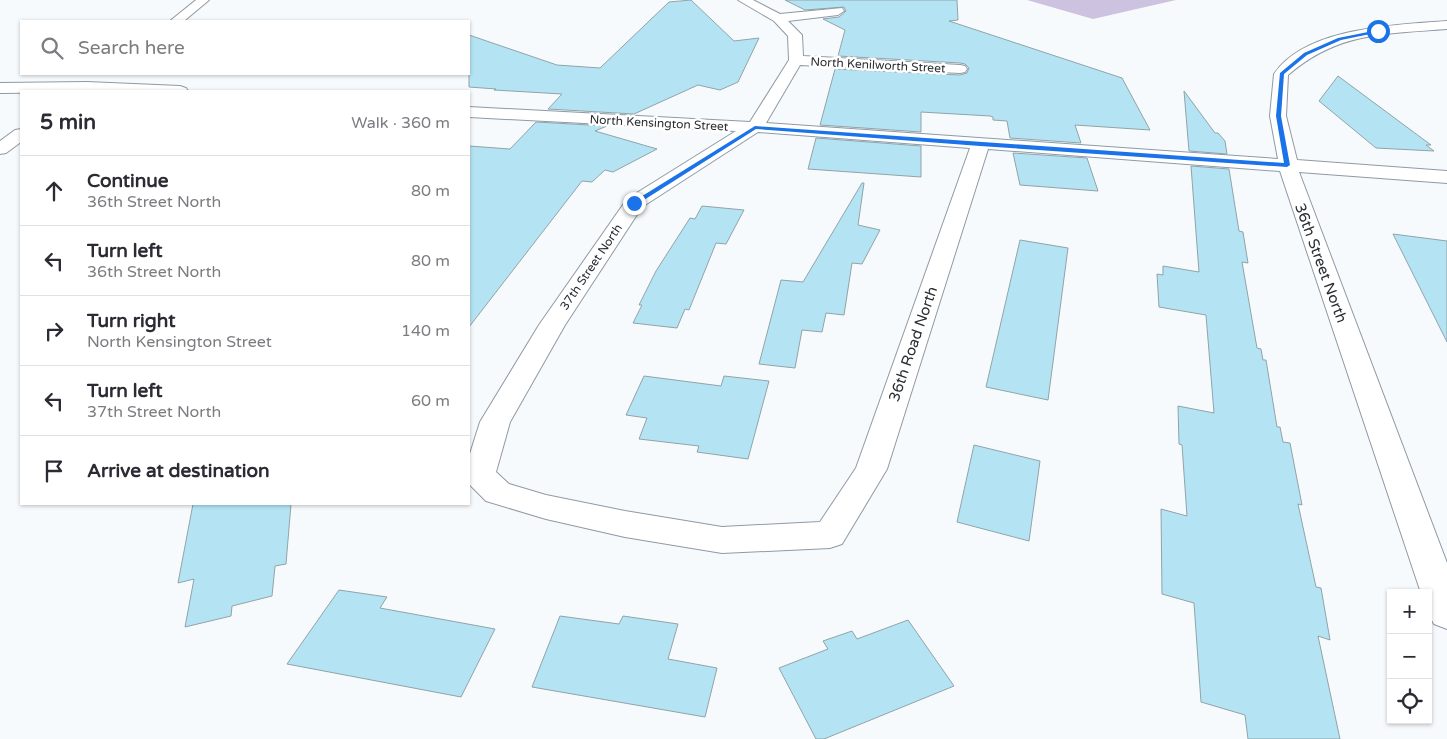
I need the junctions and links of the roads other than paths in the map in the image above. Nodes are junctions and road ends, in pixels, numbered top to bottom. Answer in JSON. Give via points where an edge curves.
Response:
{"nodes":[{"id":1,"x":203,"y":0,"type":"edge"},
{"id":2,"x":744,"y":0,"type":"edge"},
{"id":3,"x":838,"y":11,"type":"dead end"},
{"id":4,"x":778,"y":18,"type":"junction"},
{"id":5,"x":177,"y":20,"type":"edge"},
{"id":6,"x":1447,"y":25,"type":"edge"},
{"id":7,"x":796,"y":60,"type":"junction"},
{"id":8,"x":960,"y":69,"type":"dead end"},
{"id":9,"x":104,"y":75,"type":"edge"},
{"id":10,"x":0,"y":88,"type":"edge"},
{"id":11,"x":84,"y":89,"type":"edge"},
{"id":12,"x":132,"y":90,"type":"edge"},
{"id":13,"x":470,"y":112,"type":"edge"},
{"id":14,"x":755,"y":128,"type":"junction"},
{"id":15,"x":20,"y":135,"type":"edge"},
{"id":16,"x":980,"y":145,"type":"junction"},
{"id":17,"x":0,"y":149,"type":"edge"},
{"id":18,"x":1287,"y":165,"type":"junction"},
{"id":19,"x":1447,"y":177,"type":"edge"},
{"id":20,"x":830,"y":535,"type":"joint"},
{"id":21,"x":1447,"y":613,"type":"edge"}],
"edges":[{"from":1,"to":5,"type":"street"},
{"from":2,"to":4,"type":"street"},
{"from":3,"to":4,"type":"street"},
{"from":4,"to":7,"type":"street","via":[[795,35]]},
{"from":6,"to":18,"type":"street","name":"36th Street North","via":[[1378,31],[1340,39],[1306,54],[1281,74],[1278,116]]},
{"from":7,"to":8,"type":"street","name":"North Kenilworth Street"},
{"from":7,"to":14,"type":"street","name":"37th Street North"},
{"from":9,"to":11,"type":"street"},
{"from":10,"to":11,"type":"street"},
{"from":11,"to":12,"type":"street"},
{"from":13,"to":14,"type":"street","name":"North Kensington Street"},
{"from":14,"to":16,"type":"street","name":"North Kensington Street"},
{"from":14,"to":20,"type":"street","name":"37th Street North","via":[[634,203],[552,326],[495,422],[479,475],[498,493],[625,524],[722,540]]},
{"from":15,"to":17,"type":"street"},
{"from":16,"to":18,"type":"street","name":"North Kensington Street"},
{"from":16,"to":20,"type":"street","name":"36th Road North","via":[[870,469]]},
{"from":18,"to":19,"type":"street","name":"North Kensington Street"},
{"from":18,"to":21,"type":"street","name":"36th Street North"}]}
